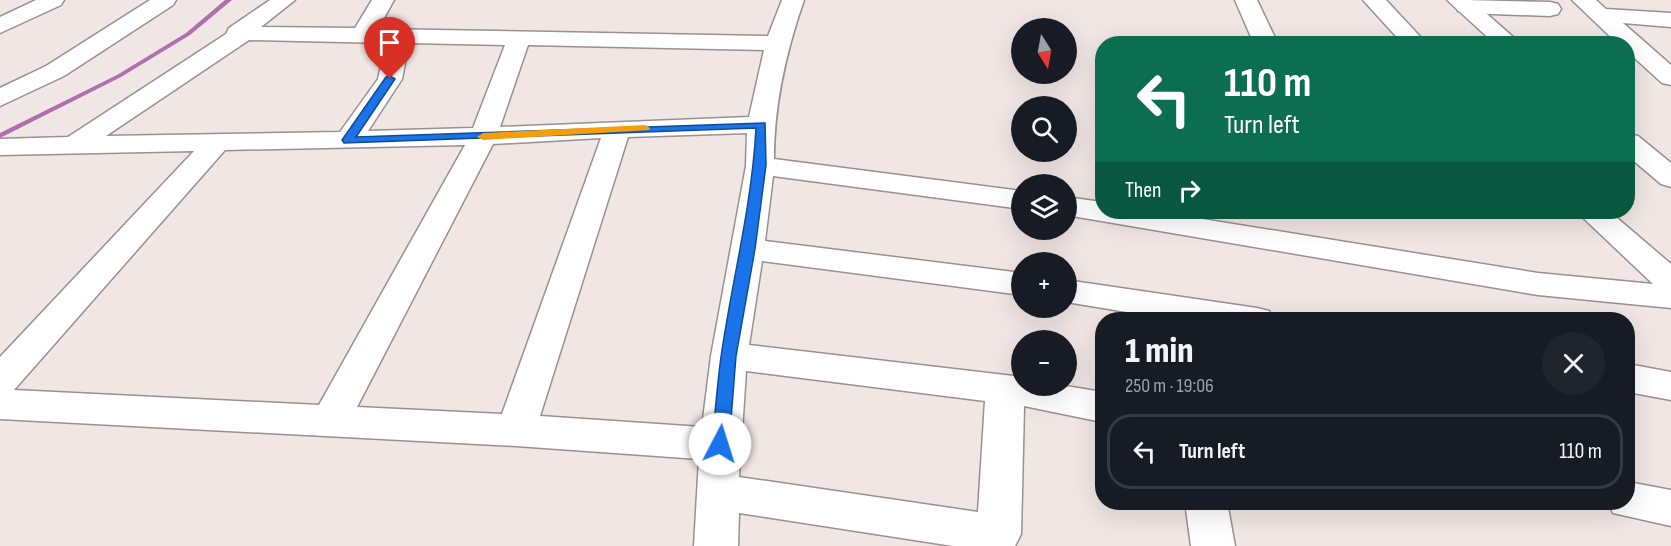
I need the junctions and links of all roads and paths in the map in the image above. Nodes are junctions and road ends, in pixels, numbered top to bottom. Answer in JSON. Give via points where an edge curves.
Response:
{"nodes":[{"id":1,"x":53,"y":0,"type":"edge"},
{"id":2,"x":165,"y":0,"type":"edge"},
{"id":3,"x":284,"y":0,"type":"edge"},
{"id":4,"x":383,"y":0,"type":"edge"},
{"id":5,"x":793,"y":0,"type":"edge"},
{"id":6,"x":1246,"y":0,"type":"edge"},
{"id":7,"x":1374,"y":0,"type":"edge"},
{"id":8,"x":1462,"y":3,"type":"edge"},
{"id":9,"x":1592,"y":8,"type":"edge"},
{"id":10,"x":1551,"y":9,"type":"dead end"},
{"id":11,"x":1671,"y":20,"type":"edge"},
{"id":12,"x":0,"y":26,"type":"edge"},
{"id":13,"x":244,"y":33,"type":"junction"},
{"id":14,"x":362,"y":36,"type":"junction"},
{"id":15,"x":1262,"y":36,"type":"edge"},
{"id":16,"x":1408,"y":36,"type":"edge"},
{"id":17,"x":1501,"y":36,"type":"edge"},
{"id":18,"x":1624,"y":36,"type":"edge"},
{"id":19,"x":399,"y":37,"type":"junction"},
{"id":20,"x":519,"y":39,"type":"junction"},
{"id":21,"x":777,"y":43,"type":"junction"},
{"id":22,"x":1635,"y":46,"type":"edge"},
{"id":23,"x":1645,"y":55,"type":"junction"},
{"id":24,"x":1671,"y":57,"type":"edge"},
{"id":25,"x":1671,"y":78,"type":"edge"},
{"id":26,"x":0,"y":98,"type":"edge"},
{"id":27,"x":761,"y":125,"type":"junction"},
{"id":28,"x":617,"y":130,"type":"junction"},
{"id":29,"x":483,"y":137,"type":"junction"},
{"id":30,"x":348,"y":140,"type":"junction"},
{"id":31,"x":217,"y":142,"type":"junction"},
{"id":32,"x":74,"y":145,"type":"junction"},
{"id":33,"x":0,"y":147,"type":"edge"},
{"id":34,"x":1635,"y":148,"type":"edge"},
{"id":35,"x":760,"y":165,"type":"junction"},
{"id":36,"x":1671,"y":178,"type":"edge"},
{"id":37,"x":1011,"y":199,"type":"edge"},
{"id":38,"x":1077,"y":207,"type":"edge"},
{"id":39,"x":1095,"y":210,"type":"edge"},
{"id":40,"x":1152,"y":219,"type":"edge"},
{"id":41,"x":1600,"y":219,"type":"edge"},
{"id":42,"x":748,"y":249,"type":"junction"},
{"id":43,"x":1671,"y":282,"type":"edge"},
{"id":44,"x":1011,"y":283,"type":"edge"},
{"id":45,"x":1077,"y":293,"type":"edge"},
{"id":46,"x":1671,"y":297,"type":"edge"},
{"id":47,"x":1204,"y":312,"type":"edge"},
{"id":48,"x":729,"y":356,"type":"junction"},
{"id":49,"x":1635,"y":379,"type":"edge"},
{"id":50,"x":0,"y":381,"type":"edge"},
{"id":51,"x":1671,"y":386,"type":"edge"},
{"id":52,"x":1005,"y":390,"type":"junction"},
{"id":53,"x":0,"y":404,"type":"edge"},
{"id":54,"x":1095,"y":406,"type":"edge"},
{"id":55,"x":329,"y":422,"type":"junction"},
{"id":56,"x":516,"y":430,"type":"junction"},
{"id":57,"x":720,"y":444,"type":"junction"},
{"id":58,"x":718,"y":492,"type":"junction"},
{"id":59,"x":1635,"y":501,"type":"edge"},
{"id":60,"x":1671,"y":508,"type":"edge"},
{"id":61,"x":1207,"y":510,"type":"edge"},
{"id":62,"x":716,"y":546,"type":"edge"},
{"id":63,"x":1213,"y":546,"type":"edge"}],
"edges":[{"from":1,"to":12,"type":"street"},
{"from":2,"to":26,"type":"street","via":[[55,71]]},
{"from":3,"to":13,"type":"street","via":[[237,33]]},
{"from":4,"to":14,"type":"street"},
{"from":5,"to":21,"type":"street"},
{"from":6,"to":15,"type":"street"},
{"from":7,"to":16,"type":"street"},
{"from":8,"to":10,"type":"street"},
{"from":8,"to":17,"type":"street"},
{"from":9,"to":11,"type":"street"},
{"from":9,"to":18,"type":"street"},
{"from":13,"to":14,"type":"street"},
{"from":13,"to":32,"type":"street"},
{"from":14,"to":19,"type":"street"},
{"from":19,"to":20,"type":"street"},
{"from":19,"to":30,"type":"street","via":[[390,79]]},
{"from":20,"to":21,"type":"street"},
{"from":20,"to":29,"type":"street"},
{"from":21,"to":27,"type":"street"},
{"from":22,"to":23,"type":"street"},
{"from":23,"to":24,"type":"street"},
{"from":23,"to":25,"type":"street"},
{"from":27,"to":28,"type":"street"},
{"from":27,"to":35,"type":"street"},
{"from":28,"to":29,"type":"street"},
{"from":28,"to":56,"type":"street"},
{"from":29,"to":30,"type":"street"},
{"from":29,"to":55,"type":"street"},
{"from":30,"to":31,"type":"street"},
{"from":31,"to":32,"type":"street"},
{"from":31,"to":50,"type":"street"},
{"from":32,"to":33,"type":"street"},
{"from":34,"to":36,"type":"street"},
{"from":35,"to":37,"type":"street"},
{"from":35,"to":42,"type":"street"},
{"from":38,"to":39,"type":"street"},
{"from":40,"to":46,"type":"street","via":[[1538,284]]},
{"from":41,"to":43,"type":"street"},
{"from":42,"to":44,"type":"street"},
{"from":42,"to":48,"type":"street"},
{"from":45,"to":47,"type":"street"},
{"from":48,"to":52,"type":"street"},
{"from":48,"to":57,"type":"street"},
{"from":49,"to":51,"type":"street"},
{"from":52,"to":54,"type":"street"},
{"from":52,"to":58,"type":"street","via":[[999,534]]},
{"from":53,"to":55,"type":"street"},
{"from":55,"to":56,"type":"street"},
{"from":56,"to":57,"type":"street"},
{"from":57,"to":58,"type":"street"},
{"from":58,"to":62,"type":"street"},
{"from":59,"to":60,"type":"street"},
{"from":61,"to":63,"type":"street"}]}
